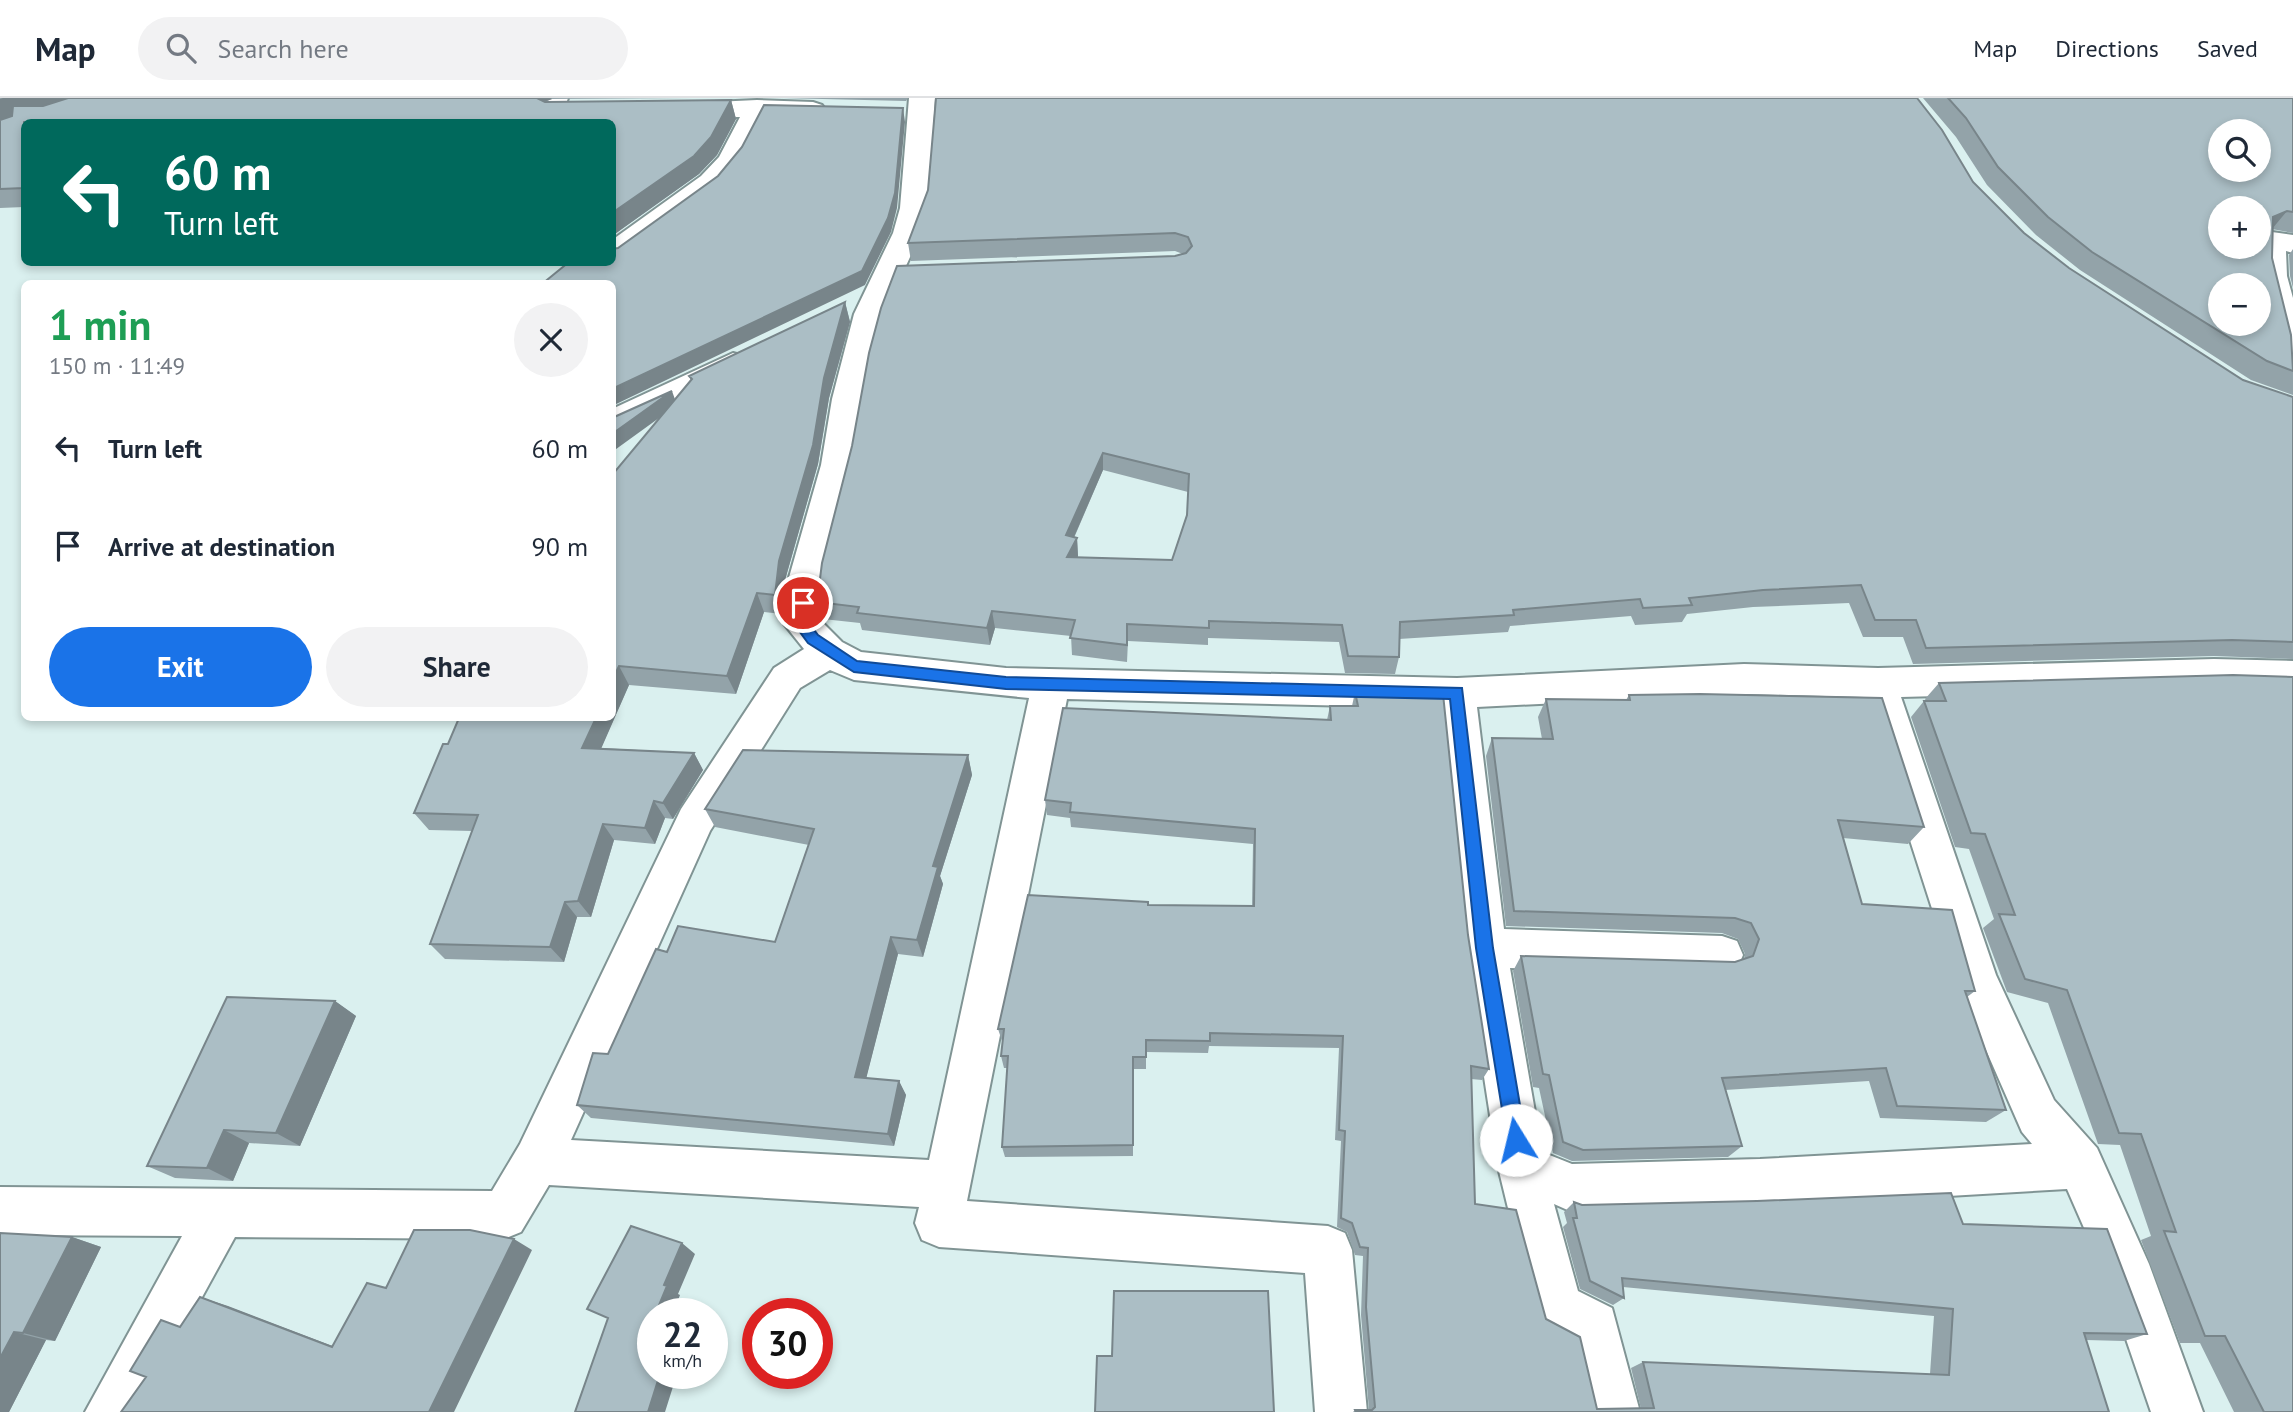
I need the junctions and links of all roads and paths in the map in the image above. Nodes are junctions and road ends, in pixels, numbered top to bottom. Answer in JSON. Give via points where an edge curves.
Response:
{"nodes":[{"id":1,"x":914,"y":107,"type":"edge"},
{"id":2,"x":757,"y":108,"type":"junction"},
{"id":3,"x":660,"y":109,"type":"edge"},
{"id":4,"x":552,"y":110,"type":"edge"},
{"id":5,"x":579,"y":110,"type":"edge"},
{"id":6,"x":835,"y":110,"type":"edge"},
{"id":7,"x":2293,"y":244,"type":"edge"},
{"id":8,"x":616,"y":251,"type":"edge"},
{"id":9,"x":922,"y":273,"type":"edge"},
{"id":10,"x":882,"y":283,"type":"junction"},
{"id":11,"x":842,"y":311,"type":"edge"},
{"id":12,"x":757,"y":352,"type":"edge"},
{"id":13,"x":2288,"y":387,"type":"edge"},
{"id":14,"x":616,"y":420,"type":"edge"},
{"id":15,"x":829,"y":652,"type":"junction"},
{"id":16,"x":2293,"y":676,"type":"edge"},
{"id":17,"x":1878,"y":683,"type":"junction"},
{"id":18,"x":1051,"y":684,"type":"junction"},
{"id":19,"x":1457,"y":693,"type":"junction"},
{"id":20,"x":1485,"y":948,"type":"junction"},
{"id":21,"x":1722,"y":955,"type":"dead end"},
{"id":22,"x":537,"y":1161,"type":"junction"},
{"id":23,"x":2080,"y":1165,"type":"junction"},
{"id":24,"x":1521,"y":1167,"type":"junction"},
{"id":25,"x":947,"y":1185,"type":"junction"},
{"id":26,"x":0,"y":1211,"type":"edge"},
{"id":27,"x":222,"y":1212,"type":"junction"},
{"id":28,"x":111,"y":1412,"type":"edge"},
{"id":29,"x":1340,"y":1412,"type":"edge"},
{"id":30,"x":1614,"y":1412,"type":"edge"},
{"id":31,"x":2177,"y":1412,"type":"edge"}],
"edges":[{"from":1,"to":10,"type":"street","via":[[914,208]]},
{"from":2,"to":3,"type":"street"},
{"from":2,"to":6,"type":"street"},
{"from":2,"to":8,"type":"street","via":[[731,160],[711,182]]},
{"from":4,"to":5,"type":"street"},
{"from":7,"to":13,"type":"street","via":[[2272,240],[2273,276],[2292,353]]},
{"from":9,"to":10,"type":"street"},
{"from":10,"to":11,"type":"street"},
{"from":10,"to":15,"type":"street","via":[[857,362],[837,465],[805,581],[802,624]]},
{"from":12,"to":14,"type":"street"},
{"from":15,"to":18,"type":"street","via":[[854,666]]},
{"from":15,"to":22,"type":"street","via":[[787,678],[695,821]]},
{"from":16,"to":17,"type":"street"},
{"from":17,"to":19,"type":"street","via":[[1744,679]]},
{"from":17,"to":23,"type":"street","via":[[1975,977],[2038,1116]]},
{"from":18,"to":19,"type":"street"},
{"from":18,"to":25,"type":"street"},
{"from":19,"to":20,"type":"street"},
{"from":20,"to":21,"type":"street"},
{"from":20,"to":24,"type":"street"},
{"from":22,"to":25,"type":"street"},
{"from":22,"to":27,"type":"street","via":[[503,1215]]},
{"from":23,"to":24,"type":"street","via":[[1760,1184],[1572,1188]]},
{"from":23,"to":31,"type":"street","via":[[2125,1265]]},
{"from":24,"to":30,"type":"street","via":[[1557,1307],[1594,1326]]},
{"from":25,"to":29,"type":"street","via":[[939,1223],[1328,1250]]},
{"from":26,"to":27,"type":"street"},
{"from":27,"to":28,"type":"street"}]}
